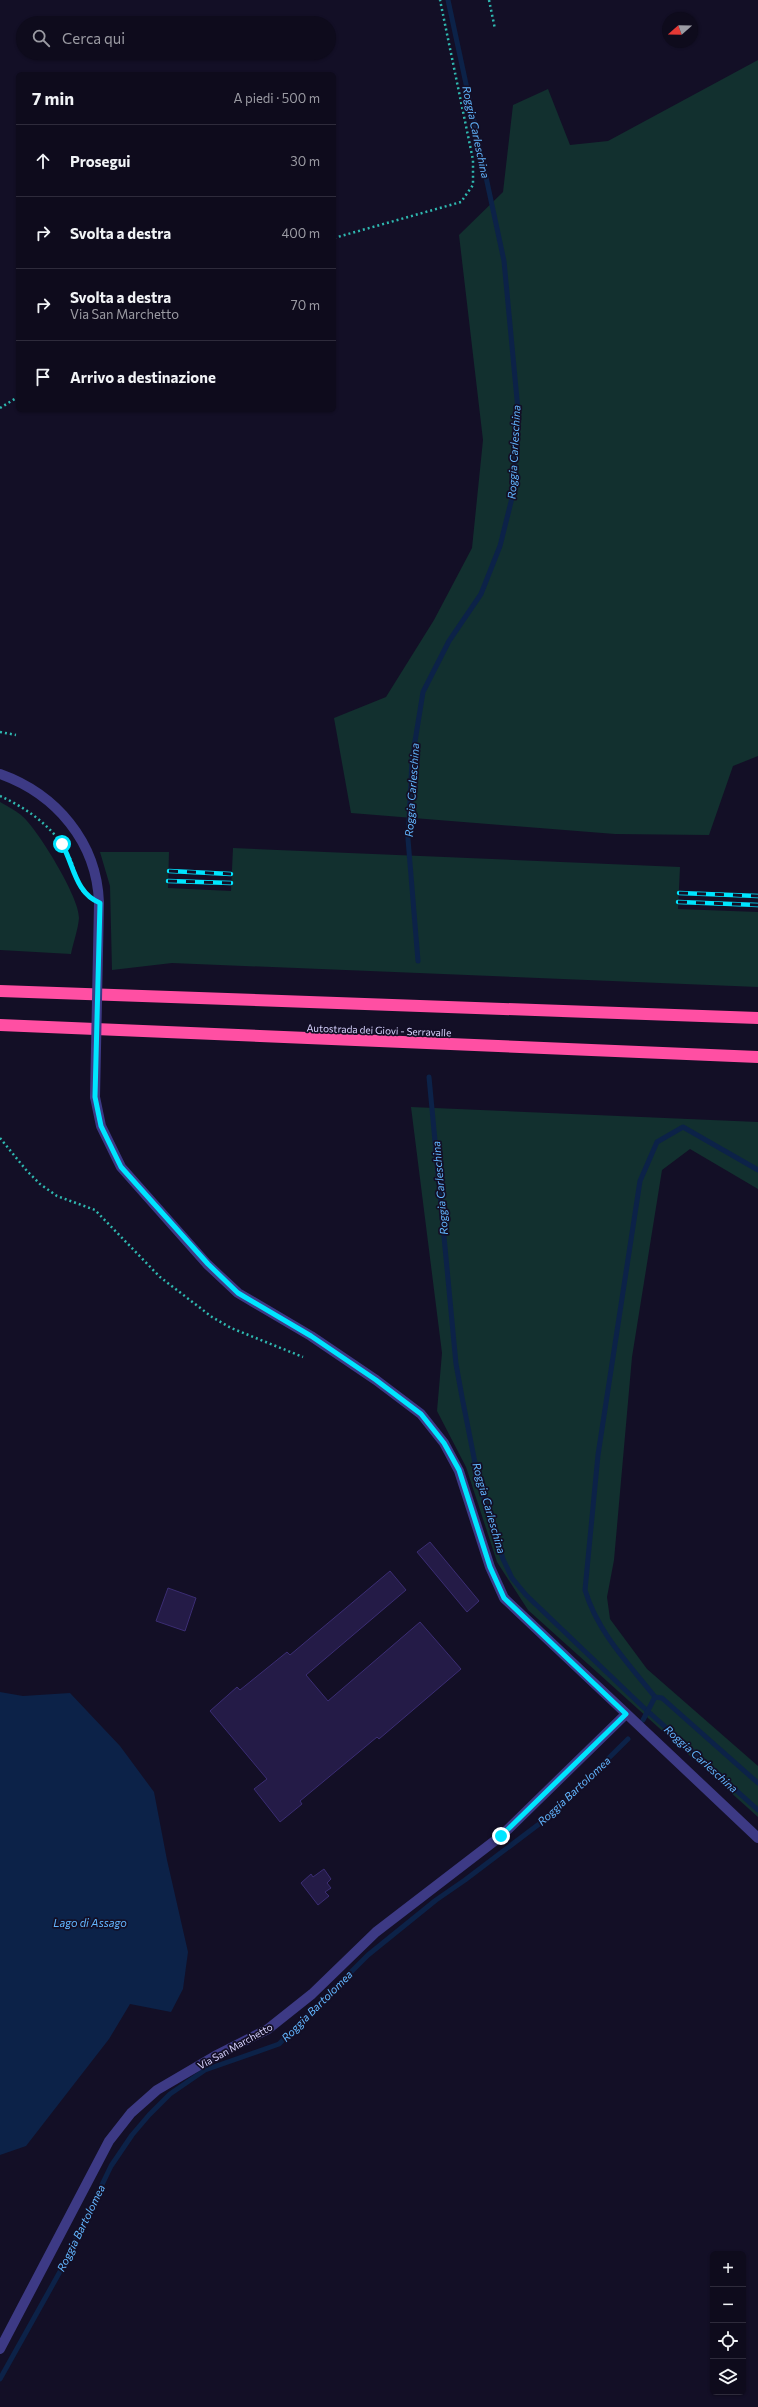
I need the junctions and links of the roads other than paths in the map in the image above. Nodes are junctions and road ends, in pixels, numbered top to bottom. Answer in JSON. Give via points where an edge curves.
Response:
{"nodes":[{"id":1,"x":0,"y":774,"type":"edge"},
{"id":2,"x":0,"y":991,"type":"edge"},
{"id":3,"x":758,"y":1018,"type":"edge"},
{"id":4,"x":0,"y":1026,"type":"edge"},
{"id":5,"x":758,"y":1058,"type":"edge"},
{"id":6,"x":626,"y":1714,"type":"junction"},
{"id":7,"x":758,"y":1838,"type":"edge"},
{"id":8,"x":0,"y":2349,"type":"edge"}],
"edges":[{"from":1,"to":6,"type":"street","bridge":true,"via":[[14,779],[53,803],[75,829],[91,859],[100,903],[95,1097],[101,1126],[121,1167],[208,1264],[238,1293],[311,1336],[421,1414],[444,1443],[459,1470],[490,1567],[504,1598]]},
{"from":2,"to":3,"type":"highway"},
{"from":4,"to":5,"type":"highway","name":"Autostrada dei Giovi - Serravalle"},
{"from":6,"to":7,"type":"street"},
{"from":6,"to":8,"type":"street","name":"Via San Marchetto","via":[[501,1836],[376,1932],[312,1994],[268,2029],[157,2090],[131,2113],[109,2141]]}]}
